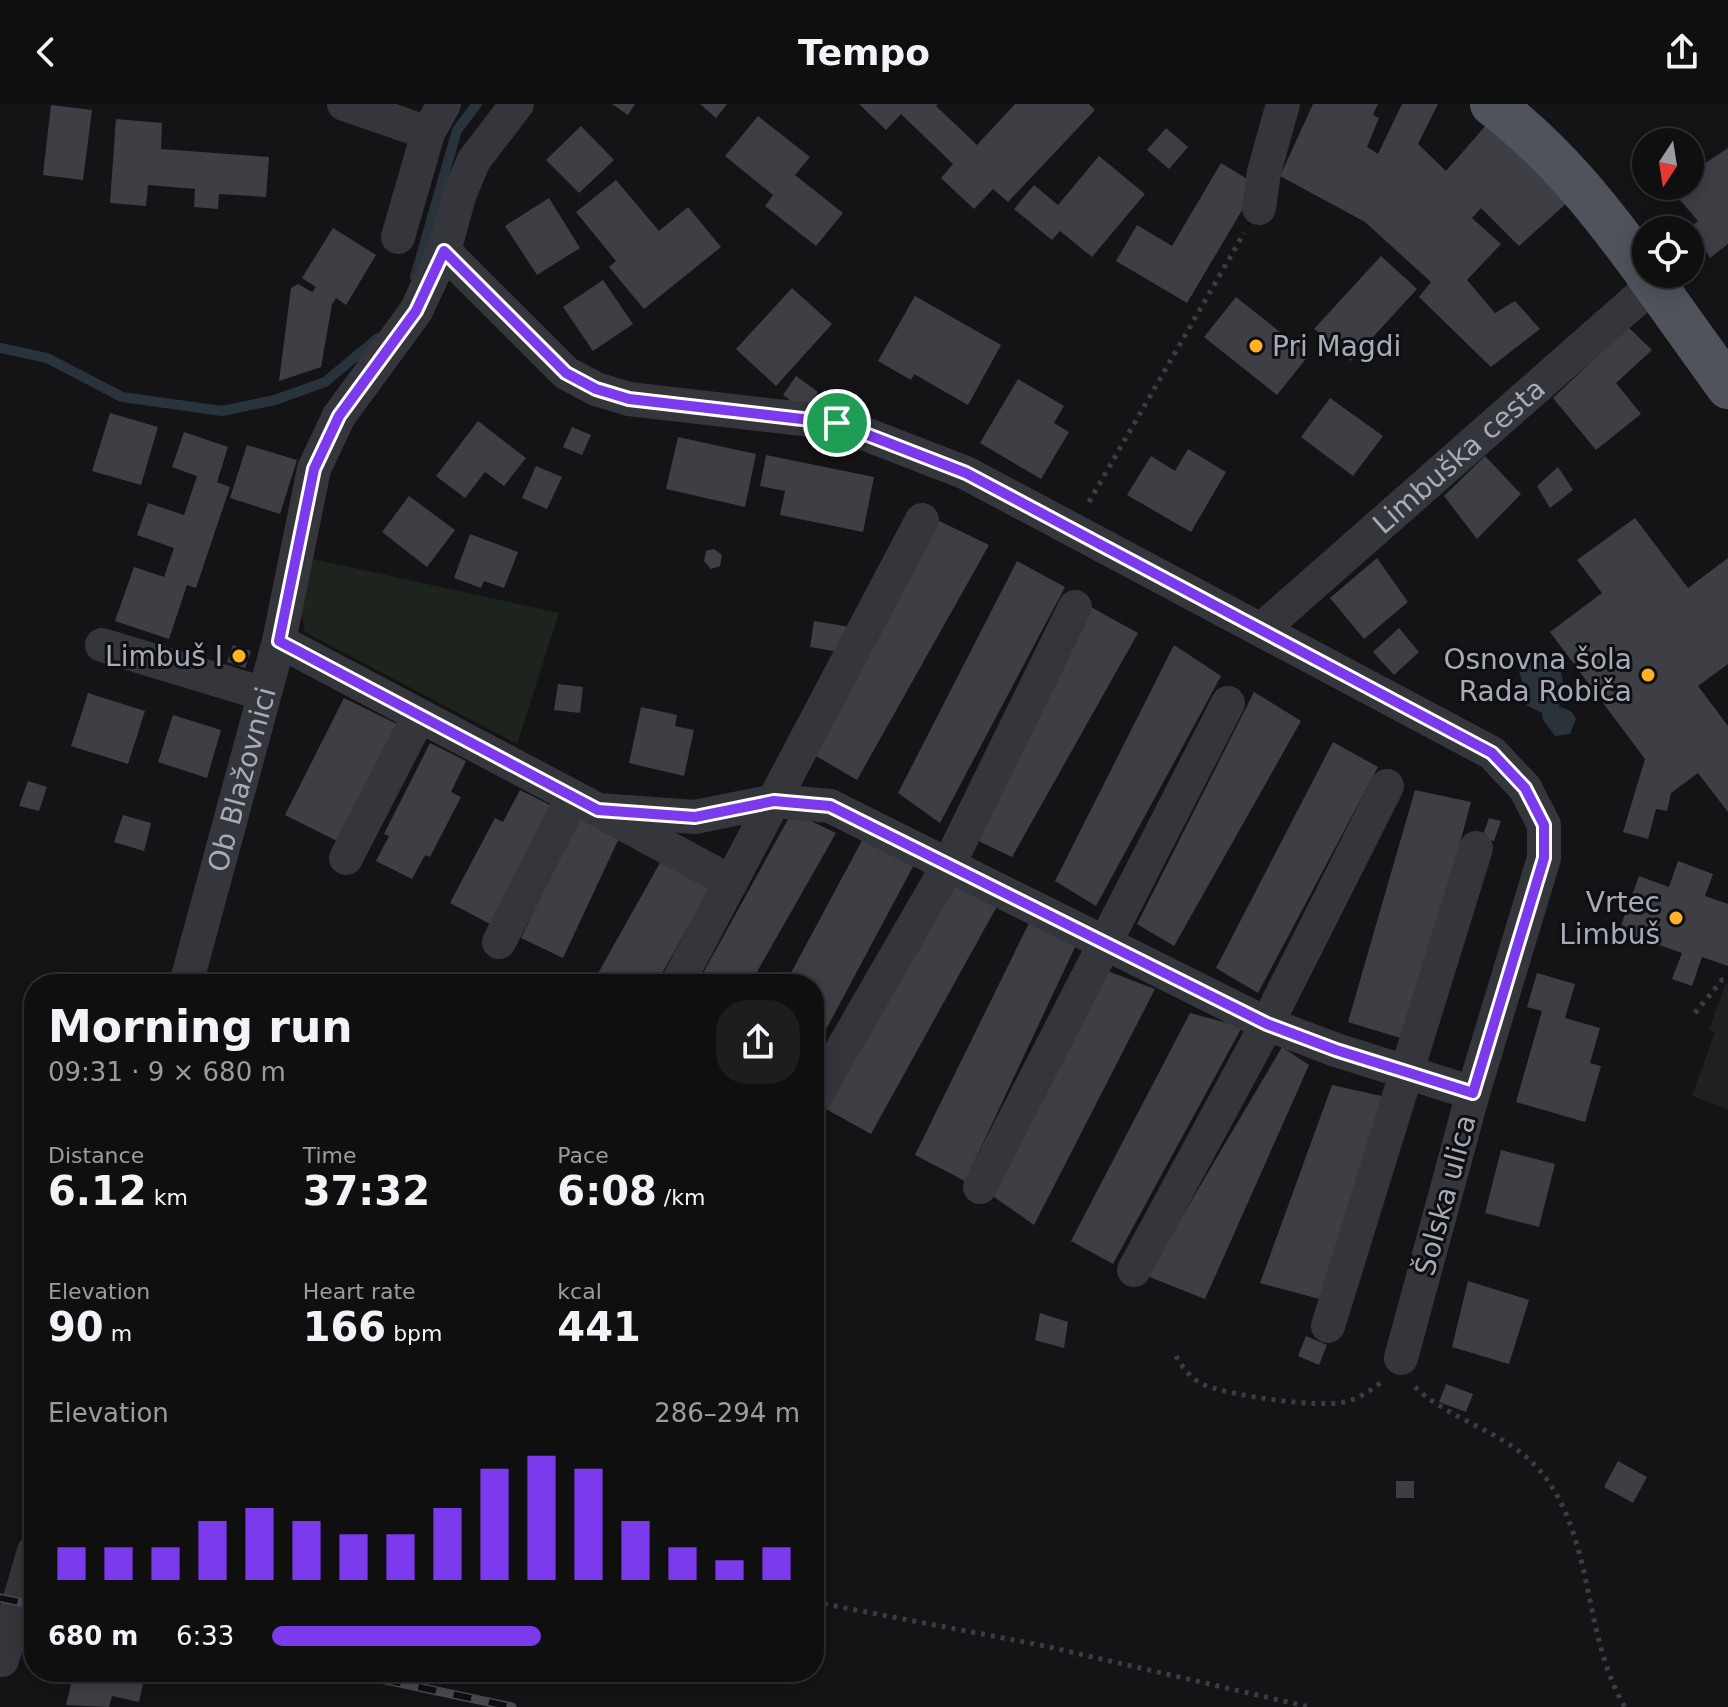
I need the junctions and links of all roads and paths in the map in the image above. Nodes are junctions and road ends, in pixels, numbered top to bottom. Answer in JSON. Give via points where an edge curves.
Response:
{"nodes":[{"id":1,"x":344,"y":104,"type":"edge"},
{"id":2,"x":517,"y":104,"type":"edge"},
{"id":3,"x":1283,"y":104,"type":"edge"},
{"id":4,"x":1511,"y":111,"type":"edge"},
{"id":5,"x":436,"y":118,"type":"edge"},
{"id":6,"x":1259,"y":208,"type":"joint"},
{"id":7,"x":398,"y":237,"type":"dead end"},
{"id":8,"x":444,"y":251,"type":"junction"},
{"id":9,"x":1632,"y":253,"type":"edge"},
{"id":10,"x":1637,"y":288,"type":"edge"},
{"id":11,"x":1657,"y":288,"type":"edge"},
{"id":12,"x":1728,"y":387,"type":"edge"},
{"id":13,"x":922,"y":520,"type":"dead end"},
{"id":14,"x":1072,"y":531,"type":"junction"},
{"id":15,"x":1075,"y":607,"type":"dead end"},
{"id":16,"x":1262,"y":629,"type":"junction"},
{"id":17,"x":279,"y":641,"type":"junction"},
{"id":18,"x":102,"y":645,"type":"dead end"},
{"id":19,"x":264,"y":694,"type":"junction"},
{"id":20,"x":1228,"y":703,"type":"dead end"},
{"id":21,"x":419,"y":716,"type":"junction"},
{"id":22,"x":1387,"y":786,"type":"dead end"},
{"id":23,"x":774,"y":801,"type":"junction"},
{"id":24,"x":585,"y":804,"type":"junction"},
{"id":25,"x":1476,"y":848,"type":"dead end"},
{"id":26,"x":346,"y":858,"type":"dead end"},
{"id":27,"x":949,"y":864,"type":"junction"},
{"id":28,"x":731,"y":882,"type":"junction"},
{"id":29,"x":499,"y":942,"type":"dead end"},
{"id":30,"x":1105,"y":942,"type":"junction"},
{"id":31,"x":189,"y":974,"type":"edge"},
{"id":32,"x":682,"y":974,"type":"edge"},
{"id":33,"x":1728,"y":982,"type":"edge"},
{"id":34,"x":1695,"y":1013,"type":"dead end"},
{"id":35,"x":1267,"y":1024,"type":"junction"},
{"id":36,"x":1408,"y":1071,"type":"junction"},
{"id":37,"x":824,"y":1081,"type":"edge"},
{"id":38,"x":1473,"y":1093,"type":"junction"},
{"id":39,"x":980,"y":1187,"type":"dead end"},
{"id":40,"x":1134,"y":1270,"type":"dead end"},
{"id":41,"x":1328,"y":1326,"type":"dead end"},
{"id":42,"x":1176,"y":1356,"type":"dead end"},
{"id":43,"x":1401,"y":1358,"type":"junction"},
{"id":44,"x":24,"y":1585,"type":"edge"},
{"id":45,"x":824,"y":1604,"type":"edge"},
{"id":46,"x":1,"y":1662,"type":"edge"},
{"id":47,"x":1309,"y":1707,"type":"edge"},
{"id":48,"x":1625,"y":1707,"type":"edge"}],
"edges":[{"from":1,"to":5,"type":"street"},
{"from":2,"to":8,"type":"street","name":"Ob Blažovnici","via":[[474,160]]},
{"from":3,"to":6,"type":"street"},
{"from":4,"to":9,"type":"main road","via":[[1597,204]]},
{"from":5,"to":7,"type":"street"},
{"from":6,"to":14,"type":"path"},
{"from":8,"to":14,"type":"street","name":"Šolska ulica","via":[[566,373],[596,389],[629,399],[837,423],[966,473]]},
{"from":8,"to":17,"type":"street","name":"Ob Blažovnici","via":[[416,311],[339,416],[314,469]]},
{"from":10,"to":16,"type":"street","name":"Limbuška cesta"},
{"from":11,"to":12,"type":"main road"},
{"from":13,"to":23,"type":"street"},
{"from":14,"to":16,"type":"street","name":"Šolska ulica"},
{"from":15,"to":27,"type":"street"},
{"from":16,"to":38,"type":"street","name":"Šolska ulica","via":[[1492,753],[1525,788],[1544,825],[1544,858]]},
{"from":17,"to":19,"type":"street","name":"Ob Blažovnici"},
{"from":17,"to":21,"type":"street"},
{"from":18,"to":19,"type":"street"},
{"from":19,"to":31,"type":"street","name":"Ob Blažovnici"},
{"from":20,"to":30,"type":"street"},
{"from":21,"to":24,"type":"street"},
{"from":21,"to":26,"type":"street"},
{"from":22,"to":35,"type":"street"},
{"from":23,"to":24,"type":"street","via":[[695,817]]},
{"from":23,"to":27,"type":"street","via":[[830,806]]},
{"from":23,"to":28,"type":"street"},
{"from":24,"to":28,"type":"street"},
{"from":24,"to":29,"type":"street"},
{"from":25,"to":36,"type":"street"},
{"from":27,"to":30,"type":"street"},
{"from":27,"to":37,"type":"street"},
{"from":28,"to":32,"type":"street"},
{"from":30,"to":35,"type":"street"},
{"from":30,"to":39,"type":"street"},
{"from":33,"to":34,"type":"path","via":[[1722,980]]},
{"from":35,"to":36,"type":"street"},
{"from":35,"to":40,"type":"street"},
{"from":36,"to":38,"type":"street"},
{"from":36,"to":41,"type":"street"},
{"from":38,"to":43,"type":"street","name":"Šolska ulica"},
{"from":42,"to":43,"type":"path","via":[[1205,1386],[1321,1404],[1367,1394],[1388,1378]]},
{"from":43,"to":48,"type":"path","via":[[1415,1388],[1432,1403],[1522,1452],[1546,1478],[1583,1566],[1611,1683]]},
{"from":44,"to":46,"type":"street"},
{"from":45,"to":47,"type":"path","via":[[1045,1646]]}]}
